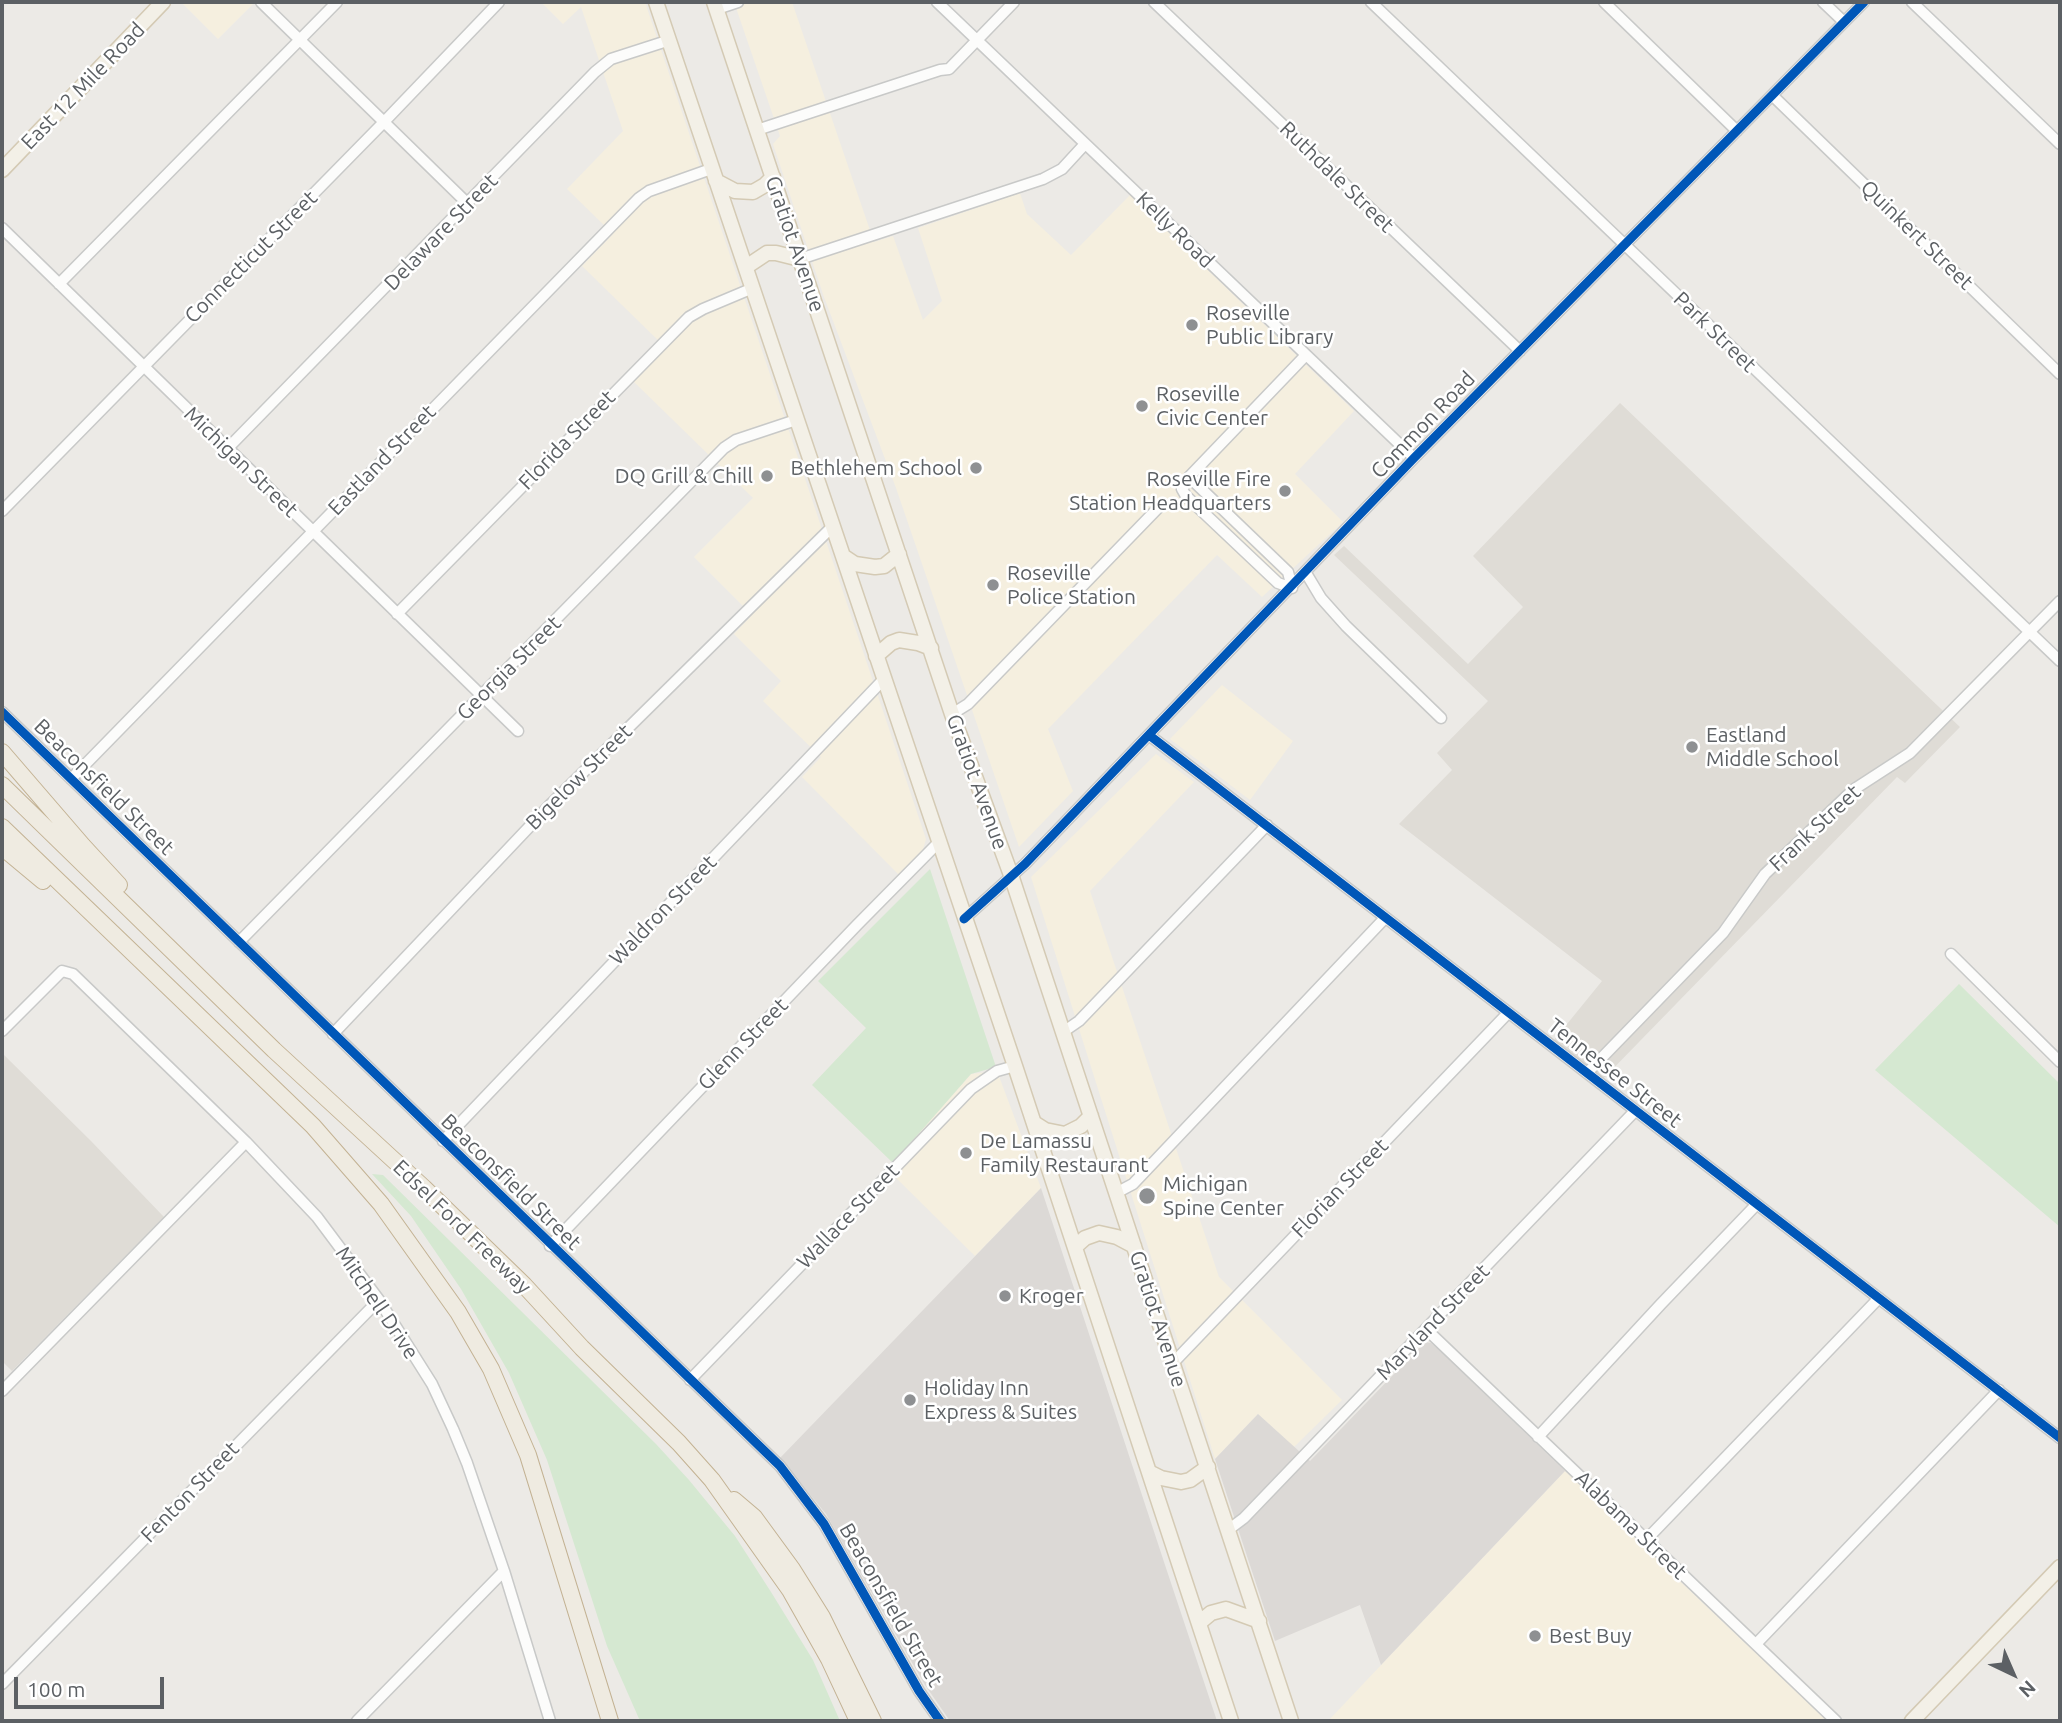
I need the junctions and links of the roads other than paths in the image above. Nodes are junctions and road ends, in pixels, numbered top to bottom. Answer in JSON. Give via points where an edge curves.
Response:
{"nodes":[{"id":1,"x":163,"y":2,"type":"edge"},
{"id":2,"x":261,"y":2,"type":"edge"},
{"id":3,"x":337,"y":2,"type":"edge"},
{"id":4,"x":499,"y":2,"type":"edge"},
{"id":5,"x":656,"y":2,"type":"edge"},
{"id":6,"x":738,"y":2,"type":"edge"},
{"id":7,"x":937,"y":2,"type":"edge"},
{"id":8,"x":1014,"y":2,"type":"edge"},
{"id":9,"x":1154,"y":2,"type":"edge"},
{"id":10,"x":1371,"y":2,"type":"edge"},
{"id":11,"x":1604,"y":2,"type":"edge"},
{"id":12,"x":1823,"y":2,"type":"edge"},
{"id":13,"x":1864,"y":2,"type":"edge"},
{"id":14,"x":1912,"y":2,"type":"edge"},
{"id":15,"x":716,"y":5,"type":"edge"},
{"id":16,"x":1844,"y":22,"type":"junction"},
{"id":17,"x":670,"y":40,"type":"junction"},
{"id":18,"x":977,"y":40,"type":"junction"},
{"id":19,"x":299,"y":41,"type":"junction"},
{"id":20,"x":1773,"y":96,"type":"junction"},
{"id":21,"x":383,"y":123,"type":"junction"},
{"id":22,"x":757,"y":130,"type":"junction"},
{"id":23,"x":1737,"y":131,"type":"junction"},
{"id":24,"x":1085,"y":144,"type":"junction"},
{"id":25,"x":2060,"y":144,"type":"edge"},
{"id":26,"x":2,"y":170,"type":"edge"},
{"id":27,"x":714,"y":175,"type":"junction"},
{"id":28,"x":773,"y":177,"type":"junction"},
{"id":29,"x":468,"y":205,"type":"junction"},
{"id":30,"x":2,"y":228,"type":"edge"},
{"id":31,"x":1625,"y":246,"type":"junction"},
{"id":32,"x":800,"y":259,"type":"junction"},
{"id":33,"x":746,"y":267,"type":"junction"},
{"id":34,"x":59,"y":284,"type":"junction"},
{"id":35,"x":753,"y":288,"type":"junction"},
{"id":36,"x":1520,"y":351,"type":"junction"},
{"id":37,"x":1306,"y":355,"type":"junction"},
{"id":38,"x":143,"y":367,"type":"junction"},
{"id":39,"x":2060,"y":374,"type":"edge"},
{"id":40,"x":796,"y":421,"type":"junction"},
{"id":41,"x":227,"y":449,"type":"junction"},
{"id":42,"x":1414,"y":458,"type":"junction"},
{"id":43,"x":1159,"y":507,"type":"dead end"},
{"id":44,"x":2,"y":511,"type":"edge"},
{"id":45,"x":833,"y":526,"type":"junction"},
{"id":46,"x":312,"y":532,"type":"junction"},
{"id":47,"x":900,"y":554,"type":"junction"},
{"id":48,"x":843,"y":556,"type":"junction"},
{"id":49,"x":1306,"y":573,"type":"junction"},
{"id":50,"x":1292,"y":588,"type":"junction"},
{"id":51,"x":2060,"y":601,"type":"edge"},
{"id":52,"x":397,"y":614,"type":"junction"},
{"id":53,"x":2030,"y":631,"type":"junction"},
{"id":54,"x":931,"y":648,"type":"junction"},
{"id":55,"x":876,"y":656,"type":"junction"},
{"id":56,"x":2060,"y":660,"type":"edge"},
{"id":57,"x":883,"y":680,"type":"junction"},
{"id":58,"x":481,"y":696,"type":"junction"},
{"id":59,"x":2,"y":712,"type":"edge"},
{"id":60,"x":952,"y":714,"type":"junction"},
{"id":61,"x":1441,"y":718,"type":"dead end"},
{"id":62,"x":518,"y":731,"type":"dead end"},
{"id":63,"x":1149,"y":735,"type":"junction"},
{"id":64,"x":2,"y":752,"type":"edge"},
{"id":65,"x":71,"y":779,"type":"junction"},
{"id":66,"x":2,"y":785,"type":"edge"},
{"id":67,"x":1267,"y":825,"type":"junction"},
{"id":68,"x":2,"y":827,"type":"edge"},
{"id":69,"x":938,"y":843,"type":"junction"},
{"id":70,"x":2,"y":847,"type":"edge"},
{"id":71,"x":1011,"y":875,"type":"junction"},
{"id":72,"x":1385,"y":918,"type":"junction"},
{"id":73,"x":964,"y":919,"type":"junction"},
{"id":74,"x":106,"y":928,"type":"junction"},
{"id":75,"x":239,"y":942,"type":"junction"},
{"id":76,"x":1951,"y":954,"type":"dead end"},
{"id":77,"x":1508,"y":1013,"type":"junction"},
{"id":78,"x":2,"y":1031,"type":"edge"},
{"id":79,"x":1063,"y":1032,"type":"junction"},
{"id":80,"x":333,"y":1034,"type":"junction"},
{"id":81,"x":274,"y":1050,"type":"junction"},
{"id":82,"x":2060,"y":1062,"type":"edge"},
{"id":83,"x":1015,"y":1066,"type":"junction"},
{"id":84,"x":1587,"y":1073,"type":"junction"},
{"id":85,"x":1635,"y":1111,"type":"junction"},
{"id":86,"x":1091,"y":1116,"type":"junction"},
{"id":87,"x":1034,"y":1124,"type":"junction"},
{"id":88,"x":443,"y":1141,"type":"junction"},
{"id":89,"x":246,"y":1142,"type":"junction"},
{"id":90,"x":1116,"y":1193,"type":"junction"},
{"id":91,"x":1756,"y":1205,"type":"junction"},
{"id":92,"x":550,"y":1246,"type":"junction"},
{"id":93,"x":1075,"y":1247,"type":"junction"},
{"id":94,"x":1134,"y":1247,"type":"junction"},
{"id":95,"x":1879,"y":1298,"type":"junction"},
{"id":96,"x":379,"y":1300,"type":"junction"},
{"id":97,"x":1426,"y":1329,"type":"junction"},
{"id":98,"x":1173,"y":1363,"type":"junction"},
{"id":99,"x":690,"y":1380,"type":"junction"},
{"id":100,"x":1999,"y":1390,"type":"junction"},
{"id":101,"x":2,"y":1391,"type":"edge"},
{"id":102,"x":1538,"y":1437,"type":"junction"},
{"id":103,"x":2060,"y":1438,"type":"edge"},
{"id":104,"x":1208,"y":1467,"type":"junction"},
{"id":105,"x":1149,"y":1472,"type":"junction"},
{"id":106,"x":712,"y":1480,"type":"junction"},
{"id":107,"x":1228,"y":1530,"type":"junction"},
{"id":108,"x":1646,"y":1541,"type":"junction"},
{"id":109,"x":2060,"y":1567,"type":"edge"},
{"id":110,"x":504,"y":1571,"type":"junction"},
{"id":111,"x":1259,"y":1621,"type":"junction"},
{"id":112,"x":1199,"y":1623,"type":"junction"},
{"id":113,"x":1756,"y":1644,"type":"junction"},
{"id":114,"x":597,"y":1681,"type":"junction"},
{"id":115,"x":2,"y":1684,"type":"edge"},
{"id":116,"x":357,"y":1721,"type":"edge"},
{"id":117,"x":550,"y":1721,"type":"edge"},
{"id":118,"x":610,"y":1721,"type":"edge"},
{"id":119,"x":622,"y":1721,"type":"edge"},
{"id":120,"x":858,"y":1721,"type":"edge"},
{"id":121,"x":873,"y":1721,"type":"edge"},
{"id":122,"x":940,"y":1721,"type":"edge"},
{"id":123,"x":1231,"y":1721,"type":"edge"},
{"id":124,"x":1291,"y":1721,"type":"edge"},
{"id":125,"x":1836,"y":1721,"type":"edge"},
{"id":126,"x":1912,"y":1721,"type":"edge"}],
"edges":[{"from":1,"to":26,"type":"main road","name":"East 12 Mile Road"},
{"from":2,"to":19,"type":"street"},
{"from":3,"to":19,"type":"street"},
{"from":4,"to":21,"type":"street","name":"Connecticut Street"},
{"from":5,"to":17,"type":"main road"},
{"from":6,"to":15,"type":"street"},
{"from":7,"to":18,"type":"street","name":"Kelly Road"},
{"from":8,"to":18,"type":"street"},
{"from":9,"to":36,"type":"street","name":"Ruthdale Street"},
{"from":10,"to":31,"type":"street","name":"Park Street"},
{"from":11,"to":23,"type":"street"},
{"from":12,"to":16,"type":"street"},
{"from":13,"to":16,"type":"street","name":"Common Road"},
{"from":14,"to":25,"type":"street"},
{"from":15,"to":22,"type":"main road","name":"Gratiot Avenue"},
{"from":16,"to":20,"type":"street","name":"Common Road"},
{"from":17,"to":27,"type":"main road"},
{"from":17,"to":29,"type":"street","name":"Delaware Street","via":[[622,54],[602,66]]},
{"from":18,"to":22,"type":"street","via":[[949,69]]},
{"from":18,"to":24,"type":"street","name":"Kelly Road"},
{"from":19,"to":21,"type":"street"},
{"from":19,"to":34,"type":"street"},
{"from":20,"to":23,"type":"street","name":"Common Road"},
{"from":20,"to":39,"type":"street","name":"Quinkert Street"},
{"from":21,"to":29,"type":"street"},
{"from":21,"to":38,"type":"street","name":"Connecticut Street"},
{"from":22,"to":28,"type":"main road","name":"Gratiot Avenue"},
{"from":23,"to":31,"type":"street","name":"Common Road"},
{"from":24,"to":32,"type":"street","via":[[1062,169],[1043,179]]},
{"from":24,"to":37,"type":"street","name":"Kelly Road"},
{"from":27,"to":28,"type":"main road","via":[[735,191],[753,192]]},
{"from":27,"to":33,"type":"main road"},
{"from":27,"to":46,"type":"street","name":"Eastland Street","via":[[649,191],[639,198]]},
{"from":28,"to":32,"type":"main road","name":"Gratiot Avenue"},
{"from":29,"to":41,"type":"street","name":"Delaware Street"},
{"from":30,"to":34,"type":"street","name":"Michigan Street"},
{"from":31,"to":36,"type":"street","name":"Common Road"},
{"from":31,"to":53,"type":"street","name":"Park Street"},
{"from":32,"to":33,"type":"main road","via":[[767,253]]},
{"from":32,"to":47,"type":"main road","name":"Gratiot Avenue"},
{"from":33,"to":35,"type":"main road"},
{"from":34,"to":38,"type":"street","name":"Michigan Street"},
{"from":35,"to":40,"type":"main road"},
{"from":35,"to":52,"type":"street","name":"Florida Street","via":[[688,319]]},
{"from":36,"to":42,"type":"street","name":"Common Road"},
{"from":37,"to":42,"type":"street","name":"Kelly Road"},
{"from":37,"to":50,"type":"street","via":[[1189,477],[1288,572]]},
{"from":38,"to":41,"type":"street","name":"Michigan Street"},
{"from":38,"to":44,"type":"street","name":"Connecticut Street"},
{"from":40,"to":45,"type":"main road"},
{"from":40,"to":58,"type":"street","name":"Georgia Street","via":[[729,444]]},
{"from":41,"to":46,"type":"street","name":"Michigan Street"},
{"from":42,"to":49,"type":"street","name":"Common Road"},
{"from":43,"to":60,"type":"street","via":[[968,704]]},
{"from":45,"to":48,"type":"main road"},
{"from":45,"to":80,"type":"street","name":"Bigelow Street","via":[[549,806]]},
{"from":46,"to":52,"type":"street","name":"Michigan Street"},
{"from":46,"to":65,"type":"street","name":"Eastland Street"},
{"from":47,"to":48,"type":"main road","via":[[875,568]]},
{"from":47,"to":54,"type":"main road","name":"Gratiot Avenue"},
{"from":48,"to":55,"type":"main road"},
{"from":49,"to":50,"type":"street","name":"Common Road"},
{"from":49,"to":61,"type":"street","via":[[1346,626]]},
{"from":50,"to":63,"type":"street","name":"Common Road"},
{"from":51,"to":53,"type":"street","name":"Frank Street"},
{"from":52,"to":58,"type":"street","name":"Michigan Street"},
{"from":53,"to":56,"type":"street","name":"Park Street"},
{"from":53,"to":84,"type":"street","name":"Frank Street","via":[[1910,753],[1853,790],[1765,874],[1723,933]]},
{"from":54,"to":55,"type":"main road","via":[[899,640]]},
{"from":54,"to":60,"type":"main road","name":"Gratiot Avenue"},
{"from":55,"to":57,"type":"main road"},
{"from":57,"to":69,"type":"main road"},
{"from":57,"to":88,"type":"street","name":"Waldron Street"},
{"from":58,"to":62,"type":"street","name":"Michigan Street"},
{"from":58,"to":75,"type":"street","name":"Georgia Street"},
{"from":59,"to":65,"type":"street","name":"Beaconsfield Street"},
{"from":60,"to":71,"type":"main road","name":"Gratiot Avenue"},
{"from":63,"to":67,"type":"street","name":"Tennessee Street"},
{"from":63,"to":71,"type":"street","name":"Common Road"},
{"from":64,"to":81,"type":"highway"},
{"from":65,"to":75,"type":"street","name":"Beaconsfield Street"},
{"from":66,"to":81,"type":"highway","name":"Edsel Ford Freeway"},
{"from":67,"to":72,"type":"street","name":"Tennessee Street"},
{"from":67,"to":79,"type":"street","via":[[1079,1021]]},
{"from":68,"to":74,"type":"highway","name":"Edsel Ford Freeway"},
{"from":69,"to":73,"type":"main road"},
{"from":69,"to":92,"type":"street","name":"Glenn Street"},
{"from":70,"to":74,"type":"highway","via":[[68,903]]},
{"from":71,"to":73,"type":"street","name":"Common Road"},
{"from":71,"to":79,"type":"main road","name":"Gratiot Avenue"},
{"from":72,"to":77,"type":"street","name":"Tennessee Street"},
{"from":72,"to":90,"type":"street","via":[[1133,1184]]},
{"from":73,"to":83,"type":"main road"},
{"from":74,"to":114,"type":"highway","name":"Edsel Ford Freeway","via":[[313,1126],[381,1204],[458,1311],[491,1369],[528,1455]]},
{"from":75,"to":80,"type":"street","name":"Beaconsfield Street"},
{"from":76,"to":82,"type":"street"},
{"from":77,"to":84,"type":"street","name":"Tennessee Street"},
{"from":77,"to":98,"type":"street","name":"Florian Street"},
{"from":78,"to":89,"type":"street","name":"Mitchell Drive","via":[[56,976],[67,972]]},
{"from":79,"to":86,"type":"main road","name":"Gratiot Avenue"},
{"from":80,"to":88,"type":"street","name":"Beaconsfield Street"},
{"from":81,"to":106,"type":"highway","name":"Edsel Ford Freeway","via":[[524,1285]]},
{"from":83,"to":87,"type":"main road"},
{"from":83,"to":99,"type":"street","name":"Wallace Street","via":[[997,1071],[971,1089]]},
{"from":84,"to":85,"type":"street","name":"Tennessee Street"},
{"from":85,"to":91,"type":"street","name":"Tennessee Street"},
{"from":85,"to":97,"type":"street","name":"Maryland Street"},
{"from":86,"to":87,"type":"main road","via":[[1065,1134]]},
{"from":86,"to":90,"type":"main road","name":"Gratiot Avenue"},
{"from":87,"to":93,"type":"main road"},
{"from":88,"to":92,"type":"street","name":"Beaconsfield Street"},
{"from":89,"to":96,"type":"street","name":"Mitchell Drive","via":[[317,1217]]},
{"from":89,"to":101,"type":"street"},
{"from":90,"to":94,"type":"main road","name":"Gratiot Avenue"},
{"from":91,"to":95,"type":"street","name":"Tennessee Street"},
{"from":91,"to":102,"type":"street"},
{"from":92,"to":99,"type":"street","name":"Beaconsfield Street"},
{"from":93,"to":94,"type":"main road","via":[[1099,1233]]},
{"from":93,"to":105,"type":"main road"},
{"from":94,"to":98,"type":"main road","name":"Gratiot Avenue"},
{"from":95,"to":100,"type":"street","name":"Tennessee Street"},
{"from":95,"to":108,"type":"street"},
{"from":96,"to":110,"type":"street","name":"Mitchell Drive","via":[[432,1384],[453,1429]]},
{"from":96,"to":115,"type":"street","name":"Fenton Street"},
{"from":97,"to":102,"type":"street","name":"Alabama Street"},
{"from":97,"to":107,"type":"street","name":"Maryland Street"},
{"from":98,"to":104,"type":"main road","name":"Gratiot Avenue"},
{"from":99,"to":122,"type":"street","name":"Beaconsfield Street","via":[[780,1466],[813,1508]]},
{"from":100,"to":103,"type":"street","name":"Tennessee Street"},
{"from":100,"to":113,"type":"street"},
{"from":102,"to":108,"type":"street","name":"Alabama Street"},
{"from":104,"to":105,"type":"main road","via":[[1181,1482]]},
{"from":104,"to":107,"type":"main road","name":"Gratiot Avenue"},
{"from":105,"to":112,"type":"main road"},
{"from":106,"to":120,"type":"highway","name":"Edsel Ford Freeway","via":[[797,1601]]},
{"from":106,"to":121,"type":"highway","via":[[754,1517],[792,1569],[828,1629]]},
{"from":107,"to":111,"type":"main road","name":"Gratiot Avenue"},
{"from":108,"to":113,"type":"street","name":"Alabama Street"},
{"from":109,"to":126,"type":"main road"},
{"from":110,"to":116,"type":"street"},
{"from":110,"to":117,"type":"street","name":"Mitchell Drive"},
{"from":111,"to":112,"type":"main road","via":[[1226,1609]]},
{"from":111,"to":124,"type":"main road","name":"Gratiot Avenue"},
{"from":112,"to":123,"type":"main road"},
{"from":113,"to":125,"type":"street","name":"Alabama Street"},
{"from":114,"to":118,"type":"highway","name":"Edsel Ford Freeway"},
{"from":114,"to":119,"type":"highway"}]}
